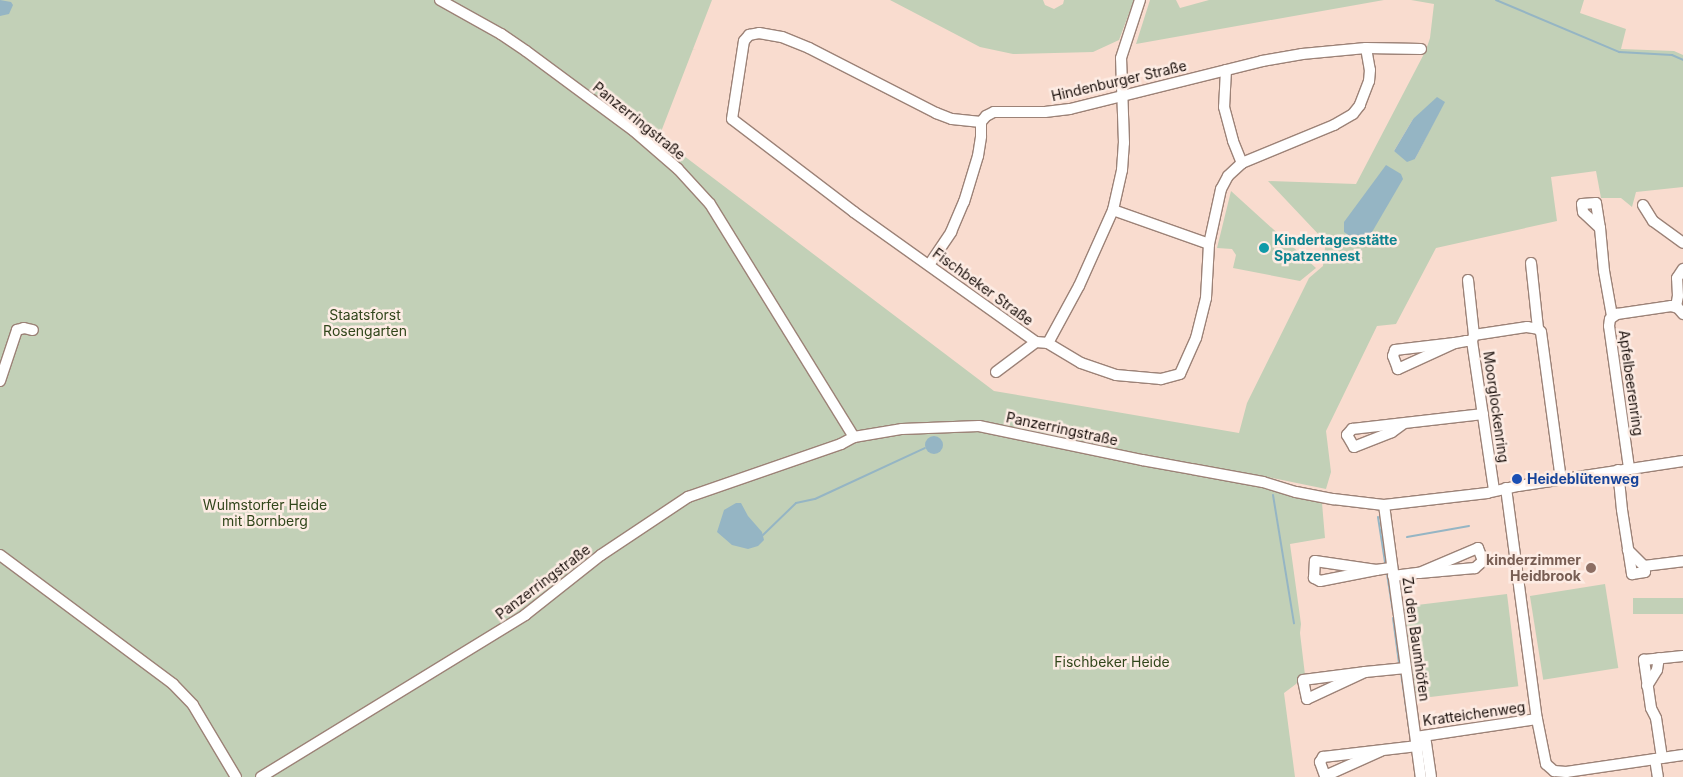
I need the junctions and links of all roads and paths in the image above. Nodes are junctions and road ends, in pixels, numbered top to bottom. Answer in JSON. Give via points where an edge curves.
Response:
{"nodes":[{"id":1,"x":440,"y":0,"type":"edge"},
{"id":2,"x":1140,"y":0,"type":"edge"},
{"id":3,"x":1366,"y":48,"type":"junction"},
{"id":4,"x":1421,"y":49,"type":"dead end"},
{"id":5,"x":1226,"y":70,"type":"junction"},
{"id":6,"x":1122,"y":95,"type":"junction"},
{"id":7,"x":981,"y":122,"type":"junction"},
{"id":8,"x":1242,"y":162,"type":"junction"},
{"id":9,"x":1643,"y":205,"type":"dead end"},
{"id":10,"x":1113,"y":210,"type":"junction"},
{"id":11,"x":1600,"y":228,"type":"dead end"},
{"id":12,"x":1683,"y":243,"type":"edge"},
{"id":13,"x":1209,"y":244,"type":"junction"},
{"id":14,"x":1531,"y":263,"type":"dead end"},
{"id":15,"x":929,"y":265,"type":"junction"},
{"id":16,"x":1683,"y":268,"type":"edge"},
{"id":17,"x":1468,"y":280,"type":"dead end"},
{"id":18,"x":1680,"y":310,"type":"edge"},
{"id":19,"x":1612,"y":316,"type":"junction"},
{"id":20,"x":1538,"y":328,"type":"junction"},
{"id":21,"x":33,"y":330,"type":"dead end"},
{"id":22,"x":1473,"y":338,"type":"junction"},
{"id":23,"x":1036,"y":342,"type":"junction"},
{"id":24,"x":1048,"y":343,"type":"junction"},
{"id":25,"x":1455,"y":343,"type":"junction"},
{"id":26,"x":996,"y":372,"type":"dead end"},
{"id":27,"x":0,"y":381,"type":"edge"},
{"id":28,"x":1483,"y":414,"type":"junction"},
{"id":29,"x":1403,"y":424,"type":"junction"},
{"id":30,"x":854,"y":437,"type":"junction"},
{"id":31,"x":1683,"y":461,"type":"edge"},
{"id":32,"x":1630,"y":468,"type":"junction"},
{"id":33,"x":1618,"y":470,"type":"junction"},
{"id":34,"x":1561,"y":479,"type":"junction"},
{"id":35,"x":1506,"y":488,"type":"junction"},
{"id":36,"x":1494,"y":490,"type":"junction"},
{"id":37,"x":1384,"y":505,"type":"junction"},
{"id":38,"x":0,"y":555,"type":"edge"},
{"id":39,"x":1683,"y":561,"type":"edge"},
{"id":40,"x":1376,"y":570,"type":"junction"},
{"id":41,"x":1392,"y":572,"type":"junction"},
{"id":42,"x":1419,"y":573,"type":"junction"},
{"id":43,"x":1683,"y":656,"type":"edge"},
{"id":44,"x":1406,"y":668,"type":"junction"},
{"id":45,"x":1366,"y":672,"type":"junction"},
{"id":46,"x":1537,"y":719,"type":"junction"},
{"id":47,"x":1419,"y":740,"type":"junction"},
{"id":48,"x":1381,"y":751,"type":"junction"},
{"id":49,"x":1683,"y":755,"type":"edge"},
{"id":50,"x":1658,"y":758,"type":"junction"},
{"id":51,"x":1584,"y":773,"type":"edge"},
{"id":52,"x":236,"y":777,"type":"edge"},
{"id":53,"x":261,"y":777,"type":"edge"},
{"id":54,"x":1421,"y":777,"type":"edge"},
{"id":55,"x":1431,"y":777,"type":"edge"},
{"id":56,"x":1658,"y":777,"type":"edge"}],
"edges":[{"from":1,"to":30,"type":"street","name":"Panzerringstraße","via":[[526,51],[634,131],[678,169],[710,204]]},
{"from":2,"to":6,"type":"street","via":[[1121,58]]},
{"from":3,"to":4,"type":"street","name":"Hindenburger Straße"},
{"from":3,"to":5,"type":"street","name":"Hindenburger Straße","via":[[1302,54]]},
{"from":3,"to":8,"type":"street","via":[[1369,81],[1360,105],[1352,114],[1334,125]]},
{"from":5,"to":6,"type":"street","name":"Hindenburger Straße"},
{"from":5,"to":8,"type":"street","via":[[1224,107]]},
{"from":6,"to":7,"type":"street","name":"Hindenburger Straße","via":[[1109,101],[1045,112],[994,112]]},
{"from":6,"to":10,"type":"street","via":[[1122,170]]},
{"from":7,"to":15,"type":"street","via":[[978,156],[964,202],[951,232]]},
{"from":7,"to":15,"type":"street","name":"Fischbeker Straße","via":[[936,113],[782,37],[759,33],[749,35],[744,41],[732,119]]},
{"from":8,"to":13,"type":"street","via":[[1221,189]]},
{"from":9,"to":12,"type":"street","via":[[1653,221]]},
{"from":10,"to":13,"type":"street"},
{"from":10,"to":24,"type":"street"},
{"from":11,"to":19,"type":"street"},
{"from":13,"to":24,"type":"street","name":"Fischbeker Straße","via":[[1203,314],[1180,374],[1161,379],[1116,375],[1081,363]]},
{"from":14,"to":20,"type":"street"},
{"from":15,"to":23,"type":"street","name":"Fischbeker Straße"},
{"from":16,"to":18,"type":"street","via":[[1677,278]]},
{"from":17,"to":22,"type":"street"},
{"from":18,"to":19,"type":"street","name":"Apfelbeerenring"},
{"from":19,"to":32,"type":"street","name":"Apfelbeerenring","via":[[1609,326]]},
{"from":20,"to":22,"type":"street","name":"Moorglockenring","via":[[1527,327]]},
{"from":20,"to":34,"type":"street"},
{"from":21,"to":27,"type":"street","via":[[17,330]]},
{"from":22,"to":25,"type":"street"},
{"from":22,"to":28,"type":"street","name":"Moorglockenring"},
{"from":23,"to":24,"type":"street","name":"Fischbeker Straße"},
{"from":23,"to":26,"type":"street"},
{"from":25,"to":25,"type":"street","via":[[1395,350],[1393,356],[1398,369]]},
{"from":28,"to":29,"type":"street"},
{"from":28,"to":36,"type":"street","name":"Moorglockenring"},
{"from":29,"to":29,"type":"street","via":[[1352,428],[1347,435],[1354,447],[1392,432]]},
{"from":30,"to":37,"type":"street","name":"Panzerringstraße","via":[[902,429],[979,426],[1263,482],[1333,500]]},
{"from":30,"to":53,"type":"street","name":"Panzerringstraße","via":[[688,497],[601,555],[525,616]]},
{"from":31,"to":32,"type":"street"},
{"from":32,"to":33,"type":"street"},
{"from":33,"to":34,"type":"street"},
{"from":33,"to":39,"type":"street","via":[[1632,574],[1644,572],[1644,566]]},
{"from":34,"to":35,"type":"street"},
{"from":35,"to":36,"type":"street"},
{"from":35,"to":46,"type":"street"},
{"from":36,"to":37,"type":"street"},
{"from":37,"to":41,"type":"street","name":"Zu den Baumhöfen"},
{"from":38,"to":52,"type":"street","via":[[173,684],[193,705]]},
{"from":40,"to":40,"type":"street","via":[[1315,561],[1314,578],[1320,581]]},
{"from":40,"to":41,"type":"street"},
{"from":41,"to":42,"type":"street"},
{"from":41,"to":44,"type":"street","name":"Zu den Baumhöfen"},
{"from":42,"to":42,"type":"street","via":[[1478,548],[1483,561],[1475,568]]},
{"from":43,"to":50,"type":"street","via":[[1644,660],[1651,708],[1656,718]]},
{"from":44,"to":45,"type":"street"},
{"from":44,"to":47,"type":"street","name":"Zu den Baumhöfen"},
{"from":45,"to":45,"type":"street","via":[[1303,680],[1307,699],[1357,676]]},
{"from":46,"to":47,"type":"street","name":"Kratteichenweg"},
{"from":46,"to":51,"type":"street","via":[[1546,764],[1556,771]]},
{"from":47,"to":48,"type":"street","name":"Kratteichenweg"},
{"from":47,"to":54,"type":"street","name":"Zu den Baumhöfen"},
{"from":47,"to":55,"type":"street","name":"Zu den Baumhöfen"},
{"from":48,"to":48,"type":"street","via":[[1324,757],[1320,762],[1325,776]]},
{"from":49,"to":50,"type":"street"},
{"from":50,"to":51,"type":"street"},
{"from":50,"to":56,"type":"street"}]}
